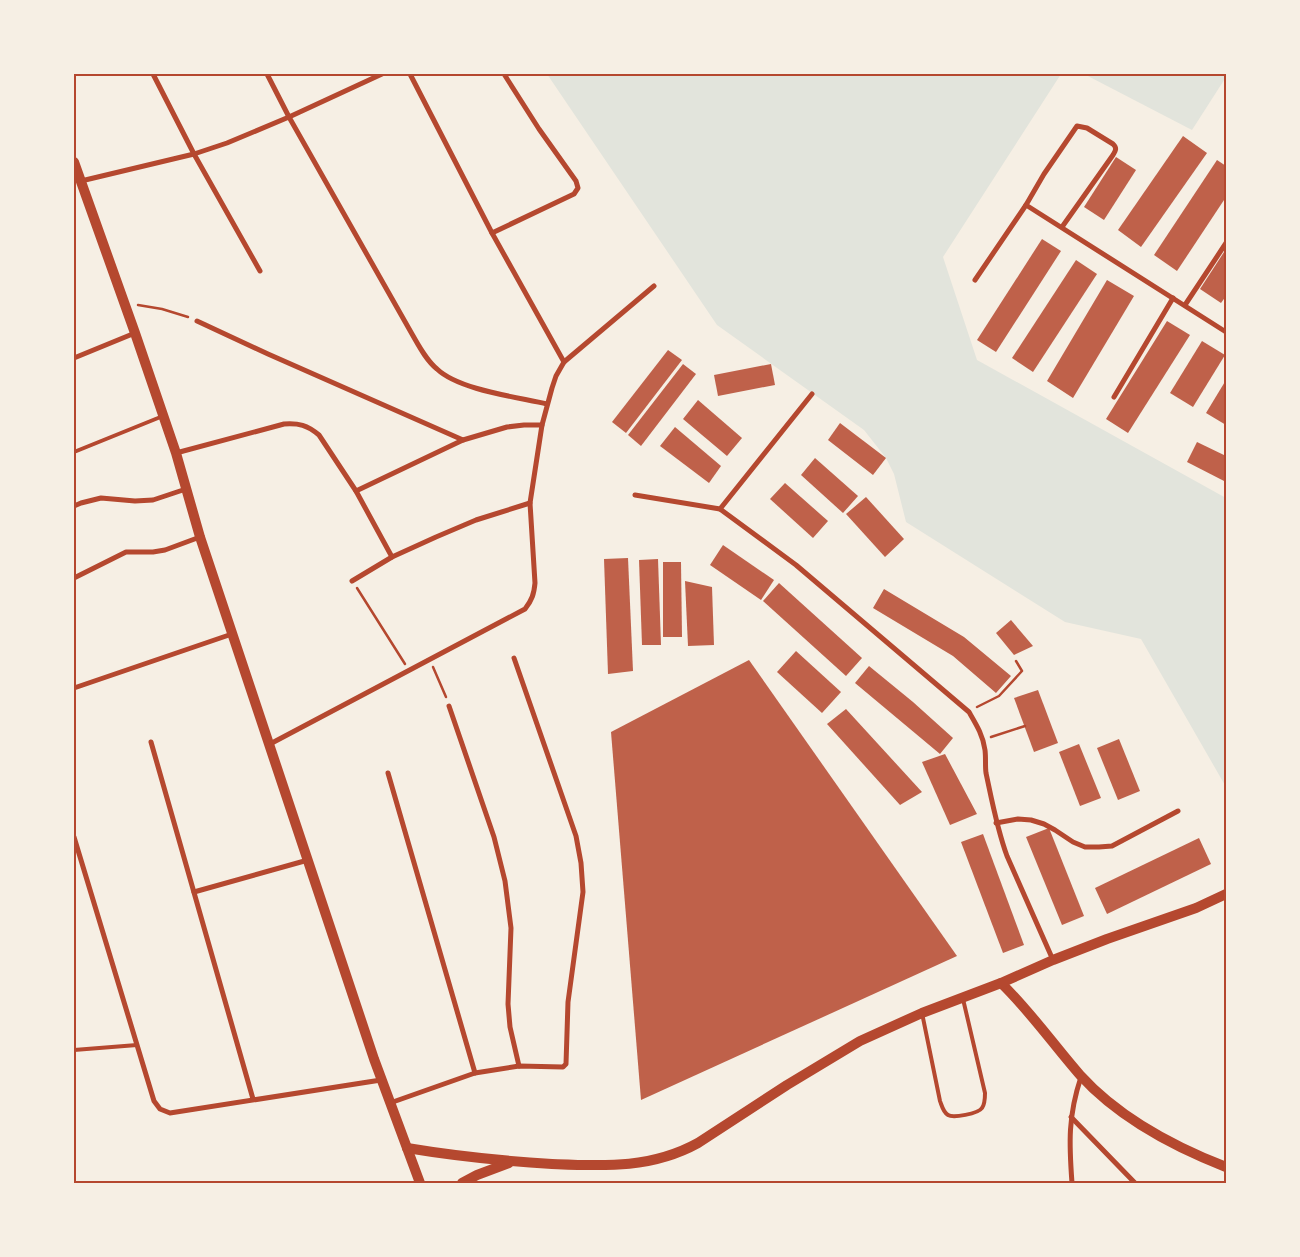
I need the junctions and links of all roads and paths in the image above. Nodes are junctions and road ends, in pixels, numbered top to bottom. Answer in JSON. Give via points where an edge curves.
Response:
{"nodes":[{"id":1,"x":153,"y":74,"type":"edge"},
{"id":2,"x":268,"y":74,"type":"edge"},
{"id":3,"x":382,"y":74,"type":"edge"},
{"id":4,"x":410,"y":74,"type":"edge"},
{"id":5,"x":504,"y":74,"type":"edge"},
{"id":6,"x":289,"y":117,"type":"junction"},
{"id":7,"x":194,"y":154,"type":"junction"},
{"id":8,"x":74,"y":162,"type":"edge"},
{"id":9,"x":81,"y":181,"type":"junction"},
{"id":10,"x":1026,"y":205,"type":"junction"},
{"id":11,"x":1062,"y":227,"type":"junction"},
{"id":12,"x":492,"y":233,"type":"junction"},
{"id":13,"x":1226,"y":243,"type":"edge"},
{"id":14,"x":260,"y":271,"type":"dead end"},
{"id":15,"x":975,"y":280,"type":"dead end"},
{"id":16,"x":654,"y":286,"type":"dead end"},
{"id":17,"x":1173,"y":298,"type":"junction"},
{"id":18,"x":124,"y":303,"type":"junction"},
{"id":19,"x":1185,"y":306,"type":"junction"},
{"id":20,"x":197,"y":320,"type":"joint"},
{"id":21,"x":1226,"y":332,"type":"edge"},
{"id":22,"x":135,"y":333,"type":"junction"},
{"id":23,"x":74,"y":358,"type":"edge"},
{"id":24,"x":564,"y":362,"type":"junction"},
{"id":25,"x":812,"y":394,"type":"dead end"},
{"id":26,"x":1114,"y":397,"type":"dead end"},
{"id":27,"x":547,"y":404,"type":"junction"},
{"id":28,"x":163,"y":416,"type":"junction"},
{"id":29,"x":542,"y":425,"type":"junction"},
{"id":30,"x":463,"y":440,"type":"junction"},
{"id":31,"x":74,"y":452,"type":"edge"},
{"id":32,"x":176,"y":453,"type":"junction"},
{"id":33,"x":186,"y":488,"type":"junction"},
{"id":34,"x":356,"y":491,"type":"junction"},
{"id":35,"x":635,"y":494,"type":"dead end"},
{"id":36,"x":530,"y":503,"type":"junction"},
{"id":37,"x":74,"y":506,"type":"edge"},
{"id":38,"x":720,"y":510,"type":"junction"},
{"id":39,"x":200,"y":536,"type":"junction"},
{"id":40,"x":392,"y":557,"type":"junction"},
{"id":41,"x":74,"y":578,"type":"edge"},
{"id":42,"x":352,"y":580,"type":"joint"},
{"id":43,"x":233,"y":634,"type":"junction"},
{"id":44,"x":514,"y":658,"type":"dead end"},
{"id":45,"x":430,"y":659,"type":"junction"},
{"id":46,"x":1016,"y":661,"type":"dead end"},
{"id":47,"x":409,"y":670,"type":"junction"},
{"id":48,"x":74,"y":688,"type":"edge"},
{"id":49,"x":449,"y":706,"type":"joint"},
{"id":50,"x":969,"y":712,"type":"junction"},
{"id":51,"x":1024,"y":726,"type":"dead end"},
{"id":52,"x":982,"y":740,"type":"junction"},
{"id":53,"x":151,"y":742,"type":"dead end"},
{"id":54,"x":270,"y":744,"type":"junction"},
{"id":55,"x":388,"y":774,"type":"dead end"},
{"id":56,"x":1178,"y":811,"type":"dead end"},
{"id":57,"x":996,"y":823,"type":"junction"},
{"id":58,"x":74,"y":837,"type":"edge"},
{"id":59,"x":308,"y":860,"type":"junction"},
{"id":60,"x":194,"y":892,"type":"junction"},
{"id":61,"x":1226,"y":894,"type":"edge"},
{"id":62,"x":1053,"y":960,"type":"junction"},
{"id":63,"x":1000,"y":982,"type":"junction"},
{"id":64,"x":963,"y":997,"type":"junction"},
{"id":65,"x":922,"y":1013,"type":"junction"},
{"id":66,"x":137,"y":1045,"type":"junction"},
{"id":67,"x":74,"y":1050,"type":"edge"},
{"id":68,"x":519,"y":1066,"type":"junction"},
{"id":69,"x":475,"y":1073,"type":"junction"},
{"id":70,"x":1081,"y":1076,"type":"junction"},
{"id":71,"x":382,"y":1080,"type":"junction"},
{"id":72,"x":253,"y":1099,"type":"junction"},
{"id":73,"x":390,"y":1103,"type":"junction"},
{"id":74,"x":1071,"y":1117,"type":"junction"},
{"id":75,"x":406,"y":1148,"type":"junction"},
{"id":76,"x":514,"y":1162,"type":"junction"},
{"id":77,"x":1226,"y":1167,"type":"edge"},
{"id":78,"x":420,"y":1183,"type":"edge"},
{"id":79,"x":462,"y":1183,"type":"edge"},
{"id":80,"x":1072,"y":1183,"type":"edge"},
{"id":81,"x":1134,"y":1183,"type":"edge"}],
"edges":[{"from":1,"to":7,"type":"street"},
{"from":2,"to":6,"type":"street"},
{"from":3,"to":6,"type":"street"},
{"from":4,"to":12,"type":"street"},
{"from":5,"to":12,"type":"street","via":[[578,188],[574,194]]},
{"from":6,"to":7,"type":"street"},
{"from":6,"to":27,"type":"street","via":[[425,356],[454,381]]},
{"from":7,"to":9,"type":"street"},
{"from":7,"to":14,"type":"street"},
{"from":8,"to":9,"type":"main road"},
{"from":9,"to":18,"type":"main road"},
{"from":10,"to":11,"type":"street"},
{"from":10,"to":11,"type":"street","via":[[1077,126],[1087,128],[1116,146],[1116,150]]},
{"from":10,"to":15,"type":"street"},
{"from":11,"to":17,"type":"street"},
{"from":12,"to":24,"type":"street"},
{"from":13,"to":19,"type":"street"},
{"from":16,"to":24,"type":"street"},
{"from":17,"to":19,"type":"street"},
{"from":17,"to":26,"type":"street"},
{"from":18,"to":20,"type":"path","via":[[162,309]]},
{"from":18,"to":22,"type":"main road"},
{"from":19,"to":21,"type":"street"},
{"from":20,"to":30,"type":"street"},
{"from":22,"to":23,"type":"street"},
{"from":22,"to":28,"type":"main road"},
{"from":24,"to":27,"type":"street"},
{"from":25,"to":38,"type":"street"},
{"from":27,"to":29,"type":"street"},
{"from":28,"to":31,"type":"lane"},
{"from":28,"to":32,"type":"main road"},
{"from":29,"to":30,"type":"street","via":[[507,427]]},
{"from":29,"to":36,"type":"street"},
{"from":30,"to":34,"type":"street"},
{"from":32,"to":33,"type":"main road"},
{"from":32,"to":34,"type":"street","via":[[295,423],[319,435]]},
{"from":33,"to":37,"type":"street","via":[[153,500],[102,498]]},
{"from":33,"to":39,"type":"main road"},
{"from":34,"to":40,"type":"street"},
{"from":35,"to":38,"type":"street"},
{"from":36,"to":40,"type":"street","via":[[476,520]]},
{"from":36,"to":45,"type":"street","via":[[535,582],[532,601],[525,609]]},
{"from":38,"to":50,"type":"street","via":[[796,564]]},
{"from":39,"to":41,"type":"street","via":[[165,550],[126,552]]},
{"from":39,"to":43,"type":"main road"},
{"from":40,"to":42,"type":"street"},
{"from":42,"to":47,"type":"path"},
{"from":43,"to":48,"type":"street"},
{"from":43,"to":54,"type":"main road"},
{"from":44,"to":68,"type":"street","via":[[576,836],[583,892],[568,1002],[566,1064],[564,1067]]},
{"from":45,"to":47,"type":"street"},
{"from":45,"to":49,"type":"path"},
{"from":46,"to":50,"type":"path","via":[[1022,670],[999,696]]},
{"from":47,"to":54,"type":"street"},
{"from":49,"to":68,"type":"street","via":[[494,837],[505,881],[511,928],[508,1004]]},
{"from":50,"to":52,"type":"street","via":[[980,729]]},
{"from":51,"to":52,"type":"path"},
{"from":52,"to":57,"type":"street"},
{"from":53,"to":60,"type":"street"},
{"from":54,"to":59,"type":"main road"},
{"from":55,"to":69,"type":"street"},
{"from":56,"to":57,"type":"street","via":[[1112,846],[1099,847],[1085,847],[1031,820]]},
{"from":57,"to":62,"type":"street","via":[[1007,856]]},
{"from":58,"to":66,"type":"street"},
{"from":59,"to":60,"type":"street"},
{"from":59,"to":71,"type":"main road"},
{"from":60,"to":72,"type":"street"},
{"from":61,"to":62,"type":"main road"},
{"from":62,"to":63,"type":"main road"},
{"from":63,"to":64,"type":"main road"},
{"from":63,"to":70,"type":"main road"},
{"from":64,"to":65,"type":"main road"},
{"from":64,"to":65,"type":"lane","via":[[985,1093],[979,1112],[954,1117],[942,1109]]},
{"from":65,"to":76,"type":"main road","via":[[860,1041],[698,1143],[668,1157],[602,1166]]},
{"from":66,"to":67,"type":"lane"},
{"from":66,"to":72,"type":"street","via":[[154,1101],[160,1109],[170,1113]]},
{"from":68,"to":69,"type":"street"},
{"from":69,"to":73,"type":"street"},
{"from":70,"to":74,"type":"street"},
{"from":70,"to":77,"type":"main road","via":[[1112,1104],[1157,1135]]},
{"from":71,"to":72,"type":"street"},
{"from":71,"to":73,"type":"main road"},
{"from":73,"to":75,"type":"main road"},
{"from":74,"to":80,"type":"street"},
{"from":74,"to":81,"type":"street"},
{"from":75,"to":76,"type":"main road"},
{"from":75,"to":78,"type":"main road"},
{"from":76,"to":79,"type":"main road","via":[[477,1174]]}]}
